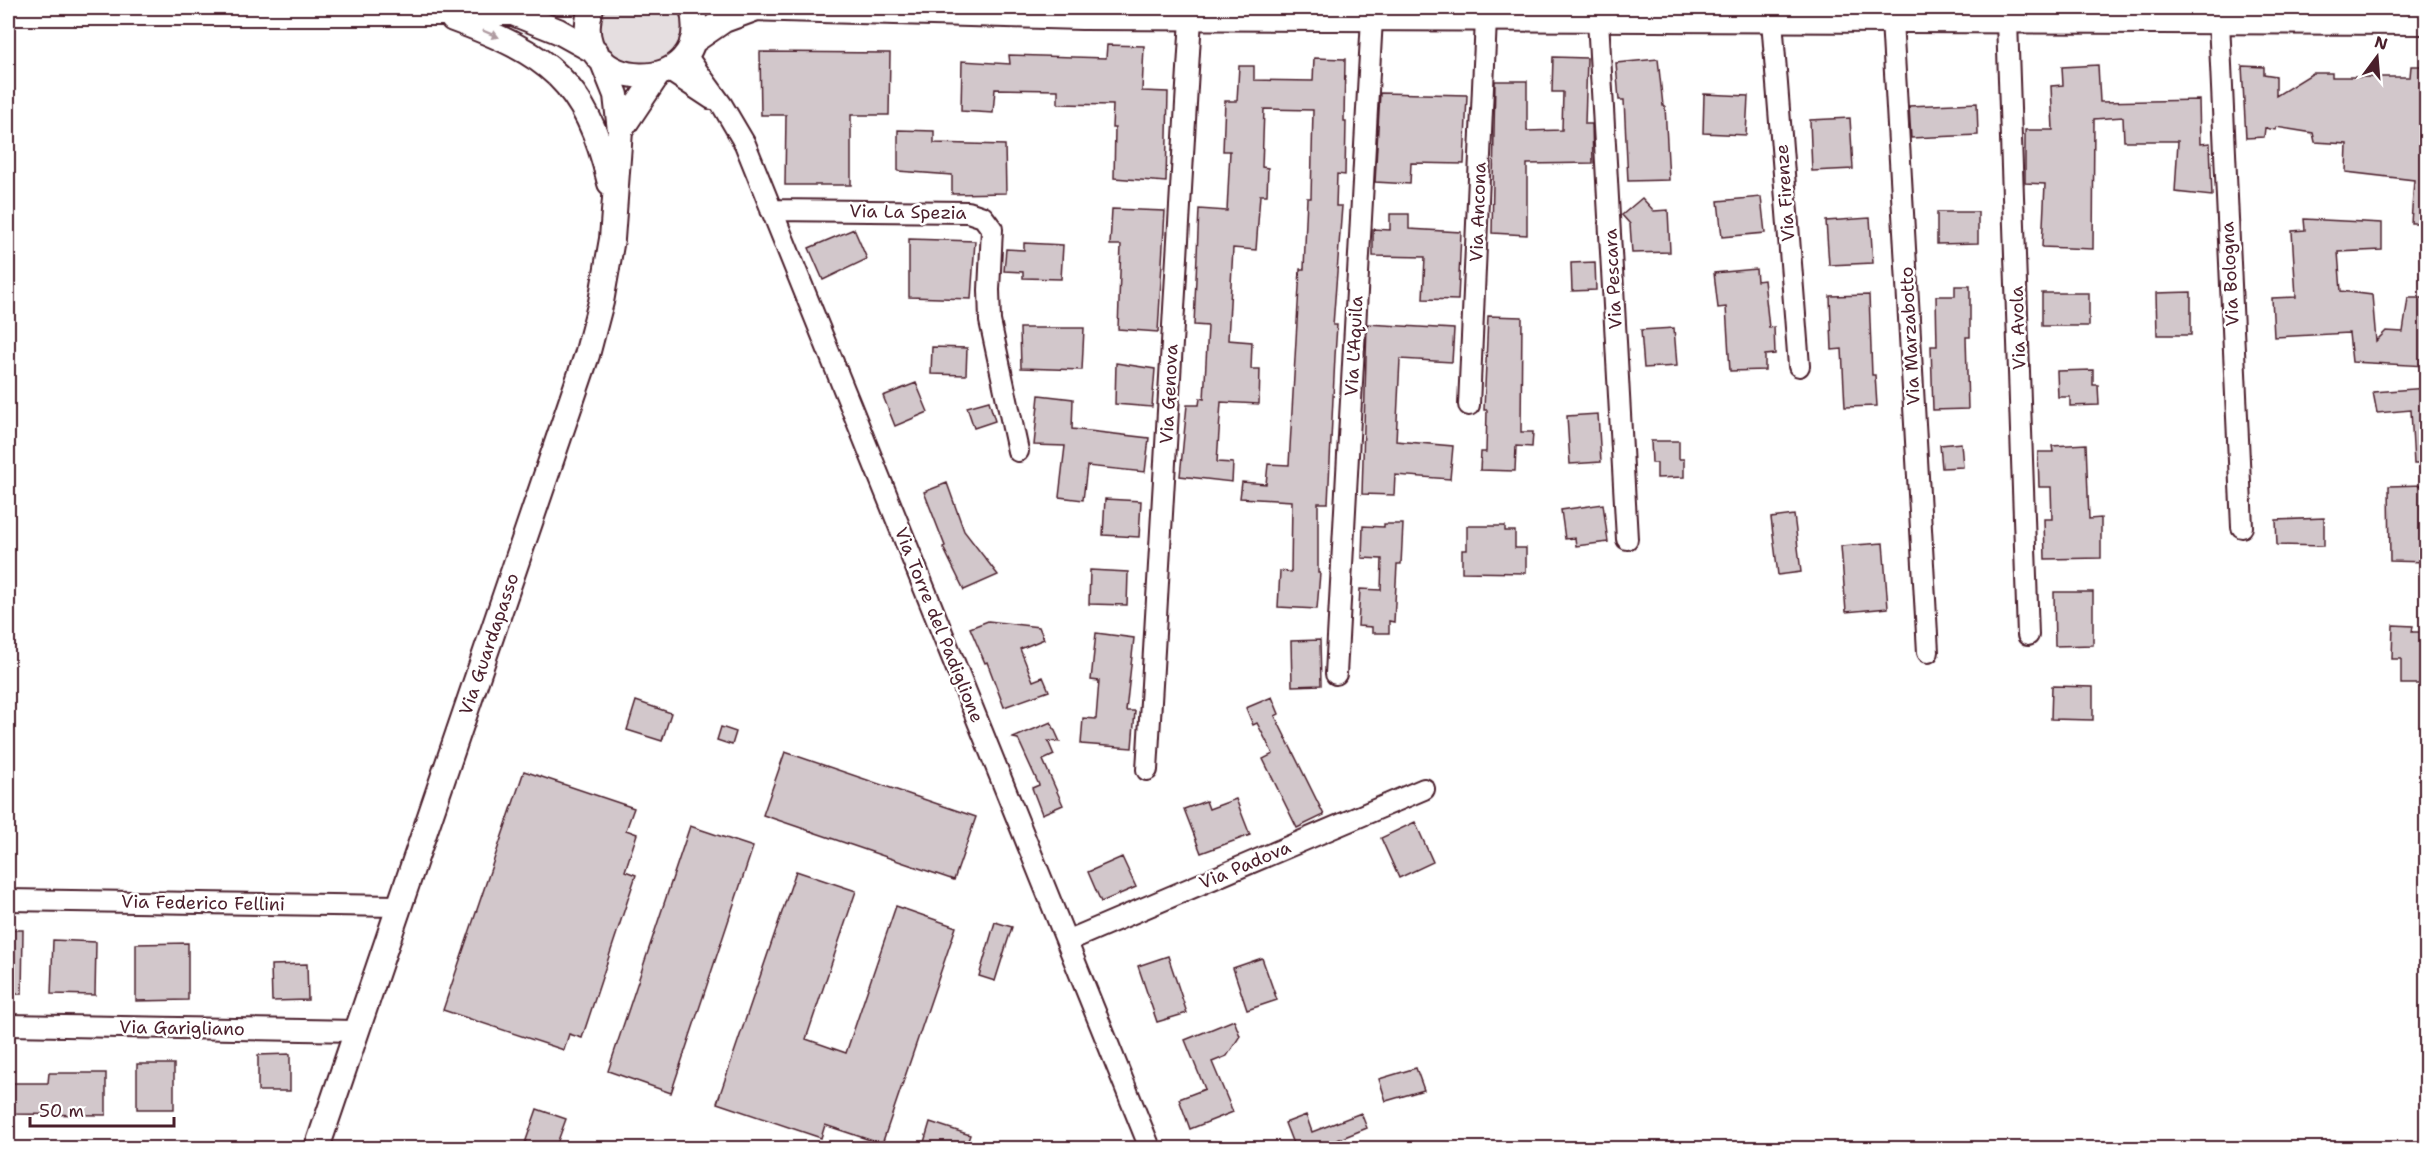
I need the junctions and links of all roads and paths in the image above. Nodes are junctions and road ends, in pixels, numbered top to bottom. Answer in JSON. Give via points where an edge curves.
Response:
{"nodes":[{"id":1,"x":591,"y":8,"type":"edge"},
{"id":2,"x":692,"y":8,"type":"edge"},
{"id":3,"x":752,"y":8,"type":"edge"},
{"id":4,"x":522,"y":10,"type":"edge"},
{"id":5,"x":1082,"y":12,"type":"edge"},
{"id":6,"x":8,"y":13,"type":"edge"},
{"id":7,"x":437,"y":13,"type":"junction"},
{"id":8,"x":1311,"y":13,"type":"edge"},
{"id":9,"x":1540,"y":13,"type":"edge"},
{"id":10,"x":2091,"y":14,"type":"edge"},
{"id":11,"x":1780,"y":16,"type":"edge"},
{"id":12,"x":1898,"y":16,"type":"edge"},
{"id":13,"x":1191,"y":18,"type":"junction"},
{"id":14,"x":1371,"y":18,"type":"junction"},
{"id":15,"x":1486,"y":19,"type":"junction"},
{"id":16,"x":1598,"y":19,"type":"junction"},
{"id":17,"x":2007,"y":21,"type":"junction"},
{"id":18,"x":2218,"y":21,"type":"junction"},
{"id":19,"x":2427,"y":22,"type":"edge"},
{"id":20,"x":599,"y":56,"type":"junction"},
{"id":21,"x":676,"y":60,"type":"junction"},
{"id":22,"x":620,"y":131,"type":"junction"},
{"id":23,"x":615,"y":206,"type":"junction"},
{"id":24,"x":771,"y":210,"type":"junction"},
{"id":25,"x":1798,"y":366,"type":"dead end"},
{"id":26,"x":1469,"y":405,"type":"dead end"},
{"id":27,"x":1018,"y":451,"type":"dead end"},
{"id":28,"x":2242,"y":527,"type":"dead end"},
{"id":29,"x":1628,"y":539,"type":"dead end"},
{"id":30,"x":2028,"y":635,"type":"dead end"},
{"id":31,"x":1928,"y":652,"type":"dead end"},
{"id":32,"x":1336,"y":674,"type":"dead end"},
{"id":33,"x":1147,"y":770,"type":"dead end"},
{"id":34,"x":1424,"y":789,"type":"dead end"},
{"id":35,"x":8,"y":900,"type":"edge"},
{"id":36,"x":399,"y":906,"type":"junction"},
{"id":37,"x":1066,"y":941,"type":"junction"},
{"id":38,"x":8,"y":1025,"type":"edge"},
{"id":39,"x":357,"y":1031,"type":"junction"},
{"id":40,"x":317,"y":1149,"type":"edge"},
{"id":41,"x":1150,"y":1149,"type":"edge"}],
"edges":[{"from":1,"to":20,"type":"street","name":"Via Guardapasso","via":[[588,28]]},
{"from":2,"to":21,"type":"street","via":[[694,30]]},
{"from":3,"to":5,"type":"street"},
{"from":3,"to":21,"type":"street","via":[[724,20]]},
{"from":4,"to":7,"type":"street"},
{"from":4,"to":20,"type":"street"},
{"from":5,"to":13,"type":"street"},
{"from":6,"to":7,"type":"street"},
{"from":7,"to":23,"type":"street","one_way":true,"via":[[532,54],[564,82],[583,108],[602,147]]},
{"from":8,"to":13,"type":"street"},
{"from":8,"to":14,"type":"street"},
{"from":9,"to":15,"type":"street"},
{"from":9,"to":16,"type":"street"},
{"from":10,"to":17,"type":"street"},
{"from":10,"to":18,"type":"street"},
{"from":11,"to":12,"type":"street"},
{"from":11,"to":16,"type":"street"},
{"from":11,"to":25,"type":"street","name":"Via Firenze"},
{"from":12,"to":17,"type":"street"},
{"from":12,"to":31,"type":"street","name":"Via Marzabotto"},
{"from":13,"to":33,"type":"street","name":"Via Genova"},
{"from":14,"to":15,"type":"street"},
{"from":14,"to":32,"type":"street","name":"Via L'Aquila"},
{"from":15,"to":26,"type":"street","name":"Via Ancona"},
{"from":16,"to":29,"type":"street","name":"Via Pescara"},
{"from":17,"to":30,"type":"street","name":"Via Avola"},
{"from":18,"to":19,"type":"street"},
{"from":18,"to":28,"type":"street","name":"Via Bologna"},
{"from":20,"to":21,"type":"street","via":[[614,69],[643,77]]},
{"from":20,"to":22,"type":"street","name":"Via Guardapasso","via":[[616,95]]},
{"from":21,"to":22,"type":"street","name":"Via Guardapasso"},
{"from":21,"to":24,"type":"street","name":"Via Torre del Padiglione","via":[[722,105],[745,144]]},
{"from":22,"to":23,"type":"street","name":"Via Guardapasso"},
{"from":23,"to":36,"type":"street","name":"Via Guardapasso","via":[[601,303],[583,369]]},
{"from":24,"to":27,"type":"street","name":"Via La Spezia","via":[[968,212],[988,221],[992,233],[990,321]]},
{"from":24,"to":37,"type":"street","name":"Via Torre del Padiglione"},
{"from":34,"to":37,"type":"street","name":"Via Padova"},
{"from":35,"to":36,"type":"street","name":"Via Federico Fellini"},
{"from":36,"to":39,"type":"street","name":"Via Guardapasso"},
{"from":37,"to":41,"type":"street","name":"Via Torre del Padiglione"},
{"from":38,"to":39,"type":"street","name":"Via Garigliano"},
{"from":39,"to":40,"type":"street","name":"Via Guardapasso"}]}
